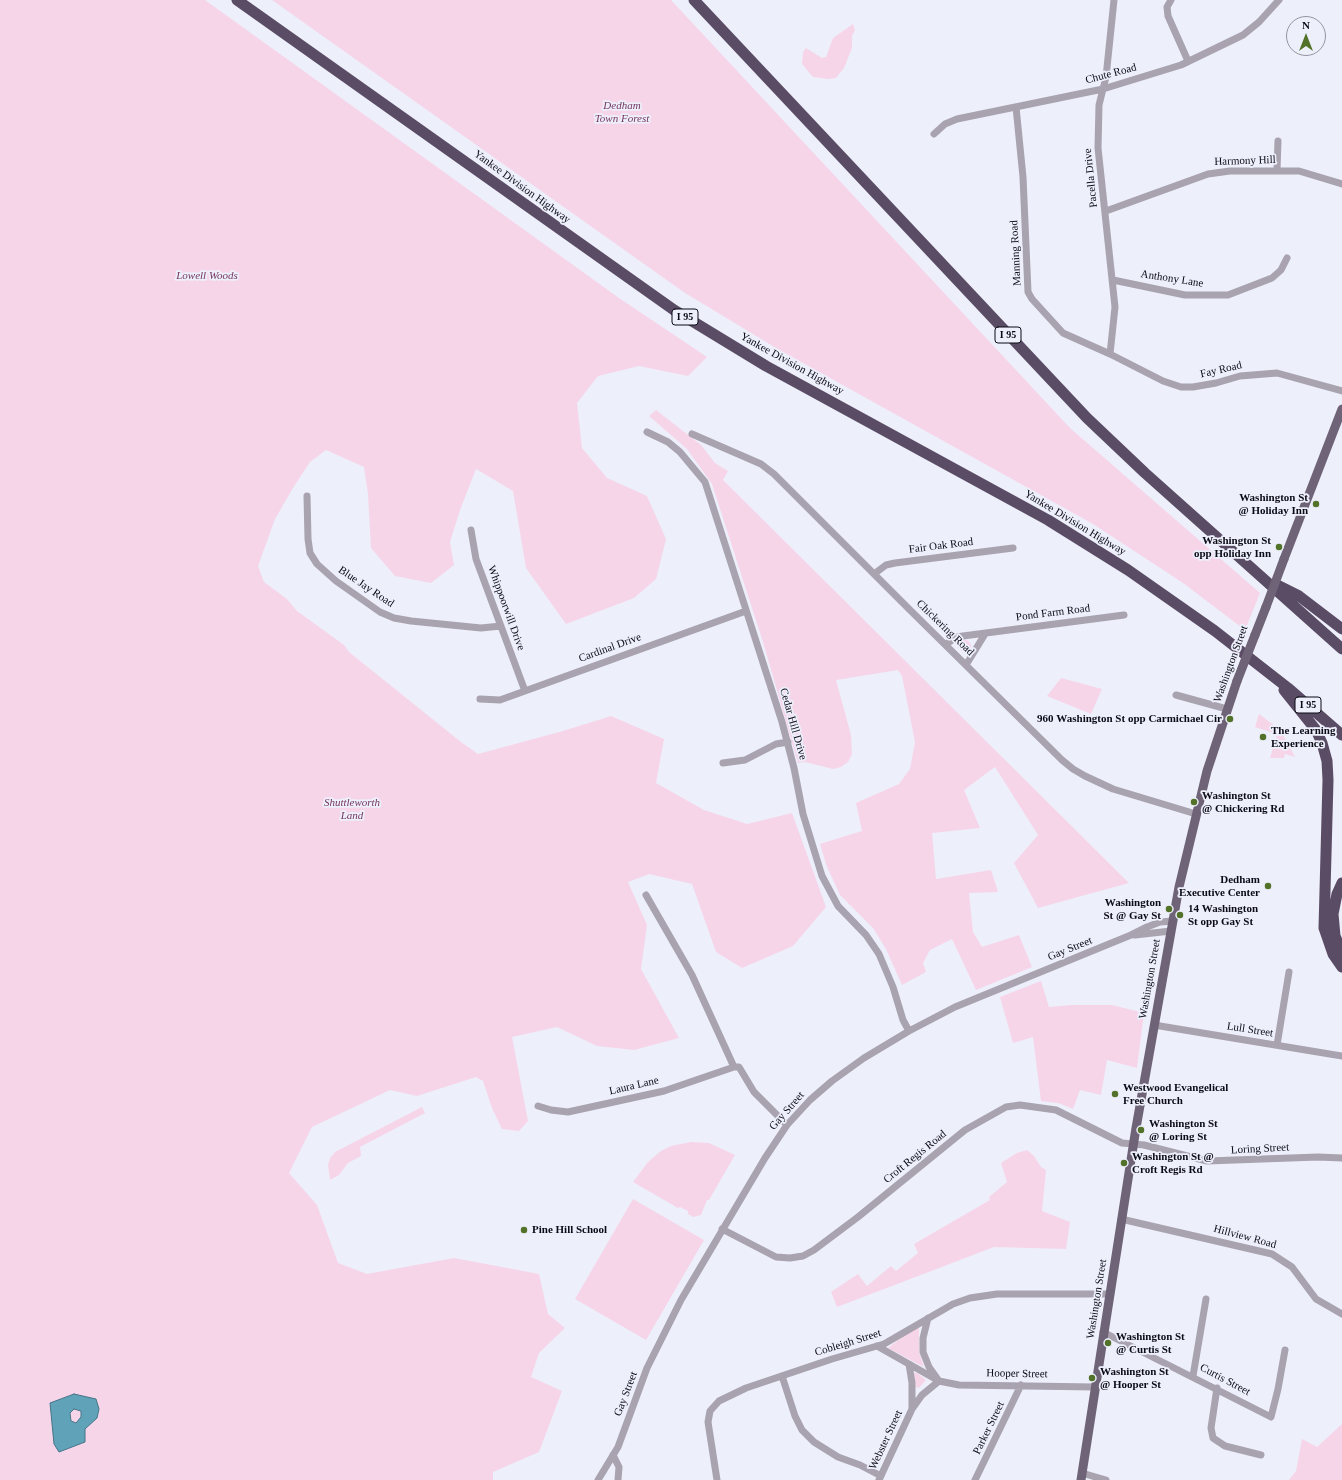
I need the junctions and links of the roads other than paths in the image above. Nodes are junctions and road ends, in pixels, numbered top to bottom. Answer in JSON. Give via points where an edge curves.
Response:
{"nodes":[{"id":1,"x":237,"y":0,"type":"edge"},
{"id":2,"x":694,"y":0,"type":"edge"},
{"id":3,"x":1114,"y":0,"type":"edge"},
{"id":4,"x":1171,"y":0,"type":"edge"},
{"id":5,"x":1279,"y":0,"type":"edge"},
{"id":6,"x":1188,"y":61,"type":"junction"},
{"id":7,"x":1103,"y":89,"type":"junction"},
{"id":8,"x":1016,"y":107,"type":"junction"},
{"id":9,"x":934,"y":134,"type":"dead end"},
{"id":10,"x":1278,"y":141,"type":"dead end"},
{"id":11,"x":1277,"y":170,"type":"junction"},
{"id":12,"x":1342,"y":184,"type":"edge"},
{"id":13,"x":1106,"y":211,"type":"junction"},
{"id":14,"x":1287,"y":258,"type":"dead end"},
{"id":15,"x":1113,"y":280,"type":"junction"},
{"id":16,"x":1110,"y":354,"type":"junction"},
{"id":17,"x":1342,"y":391,"type":"edge"},
{"id":18,"x":1342,"y":409,"type":"edge"},
{"id":19,"x":647,"y":432,"type":"dead end"},
{"id":20,"x":692,"y":434,"type":"dead end"},
{"id":21,"x":307,"y":496,"type":"dead end"},
{"id":22,"x":471,"y":530,"type":"dead end"},
{"id":23,"x":1013,"y":548,"type":"dead end"},
{"id":24,"x":874,"y":574,"type":"junction"},
{"id":25,"x":1262,"y":578,"type":"junction"},
{"id":26,"x":746,"y":611,"type":"junction"},
{"id":27,"x":1124,"y":615,"type":"dead end"},
{"id":28,"x":500,"y":626,"type":"junction"},
{"id":29,"x":1342,"y":629,"type":"edge"},
{"id":30,"x":985,"y":634,"type":"junction"},
{"id":31,"x":946,"y":644,"type":"junction"},
{"id":32,"x":1342,"y":649,"type":"edge"},
{"id":33,"x":966,"y":665,"type":"junction"},
{"id":34,"x":1274,"y":677,"type":"junction"},
{"id":35,"x":525,"y":691,"type":"junction"},
{"id":36,"x":1176,"y":695,"type":"dead end"},
{"id":37,"x":480,"y":699,"type":"dead end"},
{"id":38,"x":1227,"y":709,"type":"junction"},
{"id":39,"x":1342,"y":735,"type":"edge"},
{"id":40,"x":788,"y":742,"type":"junction"},
{"id":41,"x":723,"y":763,"type":"dead end"},
{"id":42,"x":1196,"y":814,"type":"junction"},
{"id":43,"x":1342,"y":883,"type":"edge"},
{"id":44,"x":646,"y":895,"type":"dead end"},
{"id":45,"x":1173,"y":921,"type":"junction"},
{"id":46,"x":1171,"y":931,"type":"junction"},
{"id":47,"x":1131,"y":935,"type":"junction"},
{"id":48,"x":1342,"y":952,"type":"edge"},
{"id":49,"x":1342,"y":967,"type":"edge"},
{"id":50,"x":1289,"y":972,"type":"dead end"},
{"id":51,"x":1154,"y":1025,"type":"junction"},
{"id":52,"x":909,"y":1031,"type":"junction"},
{"id":53,"x":1277,"y":1045,"type":"junction"},
{"id":54,"x":1342,"y":1056,"type":"edge"},
{"id":55,"x":734,"y":1067,"type":"junction"},
{"id":56,"x":538,"y":1106,"type":"dead end"},
{"id":57,"x":787,"y":1125,"type":"junction"},
{"id":58,"x":1133,"y":1144,"type":"junction"},
{"id":59,"x":1342,"y":1158,"type":"edge"},
{"id":60,"x":1121,"y":1219,"type":"junction"},
{"id":61,"x":722,"y":1229,"type":"junction"},
{"id":62,"x":1110,"y":1294,"type":"junction"},
{"id":63,"x":1206,"y":1299,"type":"dead end"},
{"id":64,"x":1341,"y":1312,"type":"edge"},
{"id":65,"x":928,"y":1318,"type":"junction"},
{"id":66,"x":1103,"y":1332,"type":"junction"},
{"id":67,"x":877,"y":1346,"type":"junction"},
{"id":68,"x":1285,"y":1350,"type":"dead end"},
{"id":69,"x":908,"y":1364,"type":"junction"},
{"id":70,"x":782,"y":1376,"type":"junction"},
{"id":71,"x":1193,"y":1376,"type":"junction"},
{"id":72,"x":938,"y":1381,"type":"junction"},
{"id":73,"x":1021,"y":1385,"type":"junction"},
{"id":74,"x":1095,"y":1387,"type":"junction"},
{"id":75,"x":1217,"y":1388,"type":"junction"},
{"id":76,"x":912,"y":1408,"type":"junction"},
{"id":77,"x":613,"y":1455,"type":"junction"},
{"id":78,"x":1261,"y":1455,"type":"dead end"},
{"id":79,"x":1082,"y":1477,"type":"edge"},
{"id":80,"x":880,"y":1478,"type":"edge"},
{"id":81,"x":598,"y":1480,"type":"edge"},
{"id":82,"x":618,"y":1480,"type":"edge"},
{"id":83,"x":717,"y":1480,"type":"edge"},
{"id":84,"x":975,"y":1480,"type":"edge"},
{"id":85,"x":1106,"y":1480,"type":"edge"}],
"edges":[{"from":1,"to":34,"type":"highway","name":"Yankee Division Highway","number":"I 95","via":[[674,310],[766,366],[1083,541],[1188,611]]},
{"from":2,"to":25,"type":"highway","number":"I 95","via":[[1078,408],[1145,473]]},
{"from":3,"to":7,"type":"street","name":"Pacella Drive"},
{"from":4,"to":6,"type":"street","via":[[1167,7],[1168,16]]},
{"from":5,"to":6,"type":"street","name":"Chute Road","via":[[1243,35]]},
{"from":6,"to":7,"type":"street","name":"Chute Road"},
{"from":7,"to":8,"type":"street","name":"Chute Road"},
{"from":7,"to":13,"type":"street","name":"Pacella Drive","via":[[1099,104],[1098,148]]},
{"from":8,"to":9,"type":"street","name":"Chute Road","via":[[956,119],[945,124]]},
{"from":8,"to":16,"type":"street","name":"Manning Road","via":[[1023,177],[1028,292],[1064,333]]},
{"from":10,"to":11,"type":"street"},
{"from":11,"to":12,"type":"street","name":"Harmony Hill","via":[[1299,171]]},
{"from":11,"to":13,"type":"street","name":"Harmony Hill","via":[[1208,174]]},
{"from":13,"to":15,"type":"street","name":"Pacella Drive"},
{"from":14,"to":15,"type":"street","name":"Anthony Lane","via":[[1281,270],[1272,278],[1228,294],[1185,294]]},
{"from":15,"to":16,"type":"street","name":"Pacella Drive","via":[[1115,306]]},
{"from":16,"to":17,"type":"street","name":"Fay Road","via":[[1163,381],[1181,387],[1246,375],[1278,373]]},
{"from":18,"to":38,"type":"main road","name":"Washington Street","bridge":true},
{"from":19,"to":26,"type":"street","name":"Cedar Hill Drive","via":[[668,442],[680,452],[705,482]]},
{"from":20,"to":24,"type":"street","name":"Chickering Road","via":[[761,464]]},
{"from":21,"to":28,"type":"street","name":"Blue Jay Road","via":[[310,553],[317,564],[336,581],[380,612],[411,621],[481,628]]},
{"from":22,"to":28,"type":"street","name":"Whippoorwill Drive","via":[[476,559]]},
{"from":23,"to":24,"type":"street","name":"Fair Oak Road","via":[[895,563],[886,565]]},
{"from":24,"to":31,"type":"street","name":"Chickering Road"},
{"from":25,"to":29,"type":"highway","via":[[1299,596]]},
{"from":25,"to":32,"type":"highway","number":"I 95"},
{"from":26,"to":35,"type":"street","name":"Cardinal Drive"},
{"from":26,"to":40,"type":"street","name":"Cedar Hill Drive"},
{"from":27,"to":30,"type":"street","name":"Pond Farm Road"},
{"from":28,"to":35,"type":"street","name":"Whippoorwill Drive"},
{"from":30,"to":31,"type":"street","name":"Pond Farm Road","via":[[956,637]]},
{"from":30,"to":33,"type":"street"},
{"from":31,"to":33,"type":"street","name":"Chickering Road"},
{"from":33,"to":42,"type":"street","name":"Chickering Road","via":[[1062,760],[1085,776],[1126,794]]},
{"from":34,"to":39,"type":"highway","name":"Yankee Division Highway","number":"I 95"},
{"from":34,"to":49,"type":"highway","via":[[1316,730],[1326,755],[1328,780],[1324,928],[1333,954]]},
{"from":35,"to":37,"type":"street","name":"Cardinal Drive","via":[[500,700]]},
{"from":36,"to":38,"type":"street"},
{"from":38,"to":42,"type":"main road","name":"Washington Street"},
{"from":40,"to":41,"type":"street","via":[[776,744],[739,762]]},
{"from":40,"to":52,"type":"street","name":"Cedar Hill Drive","via":[[803,814],[822,876],[838,906],[866,935],[879,954]]},
{"from":42,"to":45,"type":"main road","name":"Washington Street"},
{"from":43,"to":48,"type":"highway","via":[[1333,914],[1335,936]]},
{"from":44,"to":55,"type":"street","via":[[692,975]]},
{"from":45,"to":46,"type":"main road","name":"Washington Street"},
{"from":45,"to":47,"type":"street","name":"Gay Street","via":[[1160,922]]},
{"from":46,"to":47,"type":"street","name":"Gay Street"},
{"from":46,"to":51,"type":"main road","name":"Washington Street"},
{"from":47,"to":52,"type":"street","name":"Gay Street","via":[[980,996]]},
{"from":50,"to":53,"type":"street"},
{"from":51,"to":53,"type":"street","name":"Lull Street"},
{"from":51,"to":58,"type":"main road","name":"Washington Street"},
{"from":52,"to":57,"type":"street","name":"Gay Street","via":[[832,1081]]},
{"from":53,"to":54,"type":"street","name":"Lull Street"},
{"from":55,"to":56,"type":"street","name":"Laura Lane","via":[[664,1091],[568,1112]]},
{"from":55,"to":57,"type":"street","via":[[739,1067],[754,1092]]},
{"from":57,"to":61,"type":"street","name":"Gay Street"},
{"from":58,"to":59,"type":"street","name":"Loring Street","via":[[1207,1161]]},
{"from":58,"to":60,"type":"main road","name":"Washington Street"},
{"from":58,"to":61,"type":"street","name":"Croft Regis Road","via":[[1122,1143],[1098,1133],[1056,1110],[1020,1105],[1006,1107],[966,1130],[858,1217],[803,1256],[776,1257]]},
{"from":60,"to":62,"type":"main road","name":"Washington Street"},
{"from":60,"to":64,"type":"street","name":"Hillview Road","via":[[1272,1254],[1292,1267],[1316,1299]]},
{"from":61,"to":77,"type":"street","name":"Gay Street","via":[[664,1332]]},
{"from":62,"to":65,"type":"street","name":"Cobleigh Street","via":[[978,1296],[957,1302]]},
{"from":62,"to":66,"type":"main road","name":"Washington Street"},
{"from":63,"to":71,"type":"street"},
{"from":65,"to":67,"type":"street","name":"Cobleigh Street","via":[[896,1338]]},
{"from":65,"to":72,"type":"street","via":[[923,1338],[923,1352]]},
{"from":66,"to":71,"type":"street","name":"Curtis Street"},
{"from":66,"to":74,"type":"main road","name":"Washington Street"},
{"from":67,"to":69,"type":"street","name":"Hooper Street"},
{"from":67,"to":70,"type":"street","name":"Cobleigh Street"},
{"from":68,"to":75,"type":"street","name":"Curtis Street","via":[[1271,1417]]},
{"from":69,"to":72,"type":"street","name":"Hooper Street"},
{"from":69,"to":76,"type":"street","name":"Webster Street","via":[[912,1383]]},
{"from":70,"to":80,"type":"street","via":[[802,1430],[814,1442],[838,1457],[860,1465]]},
{"from":70,"to":83,"type":"street","name":"Cobleigh Street","via":[[746,1388],[719,1401],[710,1411],[708,1422]]},
{"from":71,"to":75,"type":"street","name":"Curtis Street"},
{"from":72,"to":73,"type":"street","name":"Hooper Street","via":[[952,1384]]},
{"from":72,"to":76,"type":"street","name":"Webster Street"},
{"from":73,"to":74,"type":"street","name":"Hooper Street"},
{"from":73,"to":84,"type":"street","name":"Parker Street"},
{"from":74,"to":79,"type":"main road","name":"Washington Street"},
{"from":75,"to":78,"type":"street","via":[[1211,1428],[1213,1438],[1225,1446]]},
{"from":76,"to":80,"type":"street","name":"Webster Street"},
{"from":77,"to":81,"type":"street","name":"Gay Street"},
{"from":77,"to":82,"type":"street","via":[[619,1467]]},
{"from":79,"to":85,"type":"street"}]}
